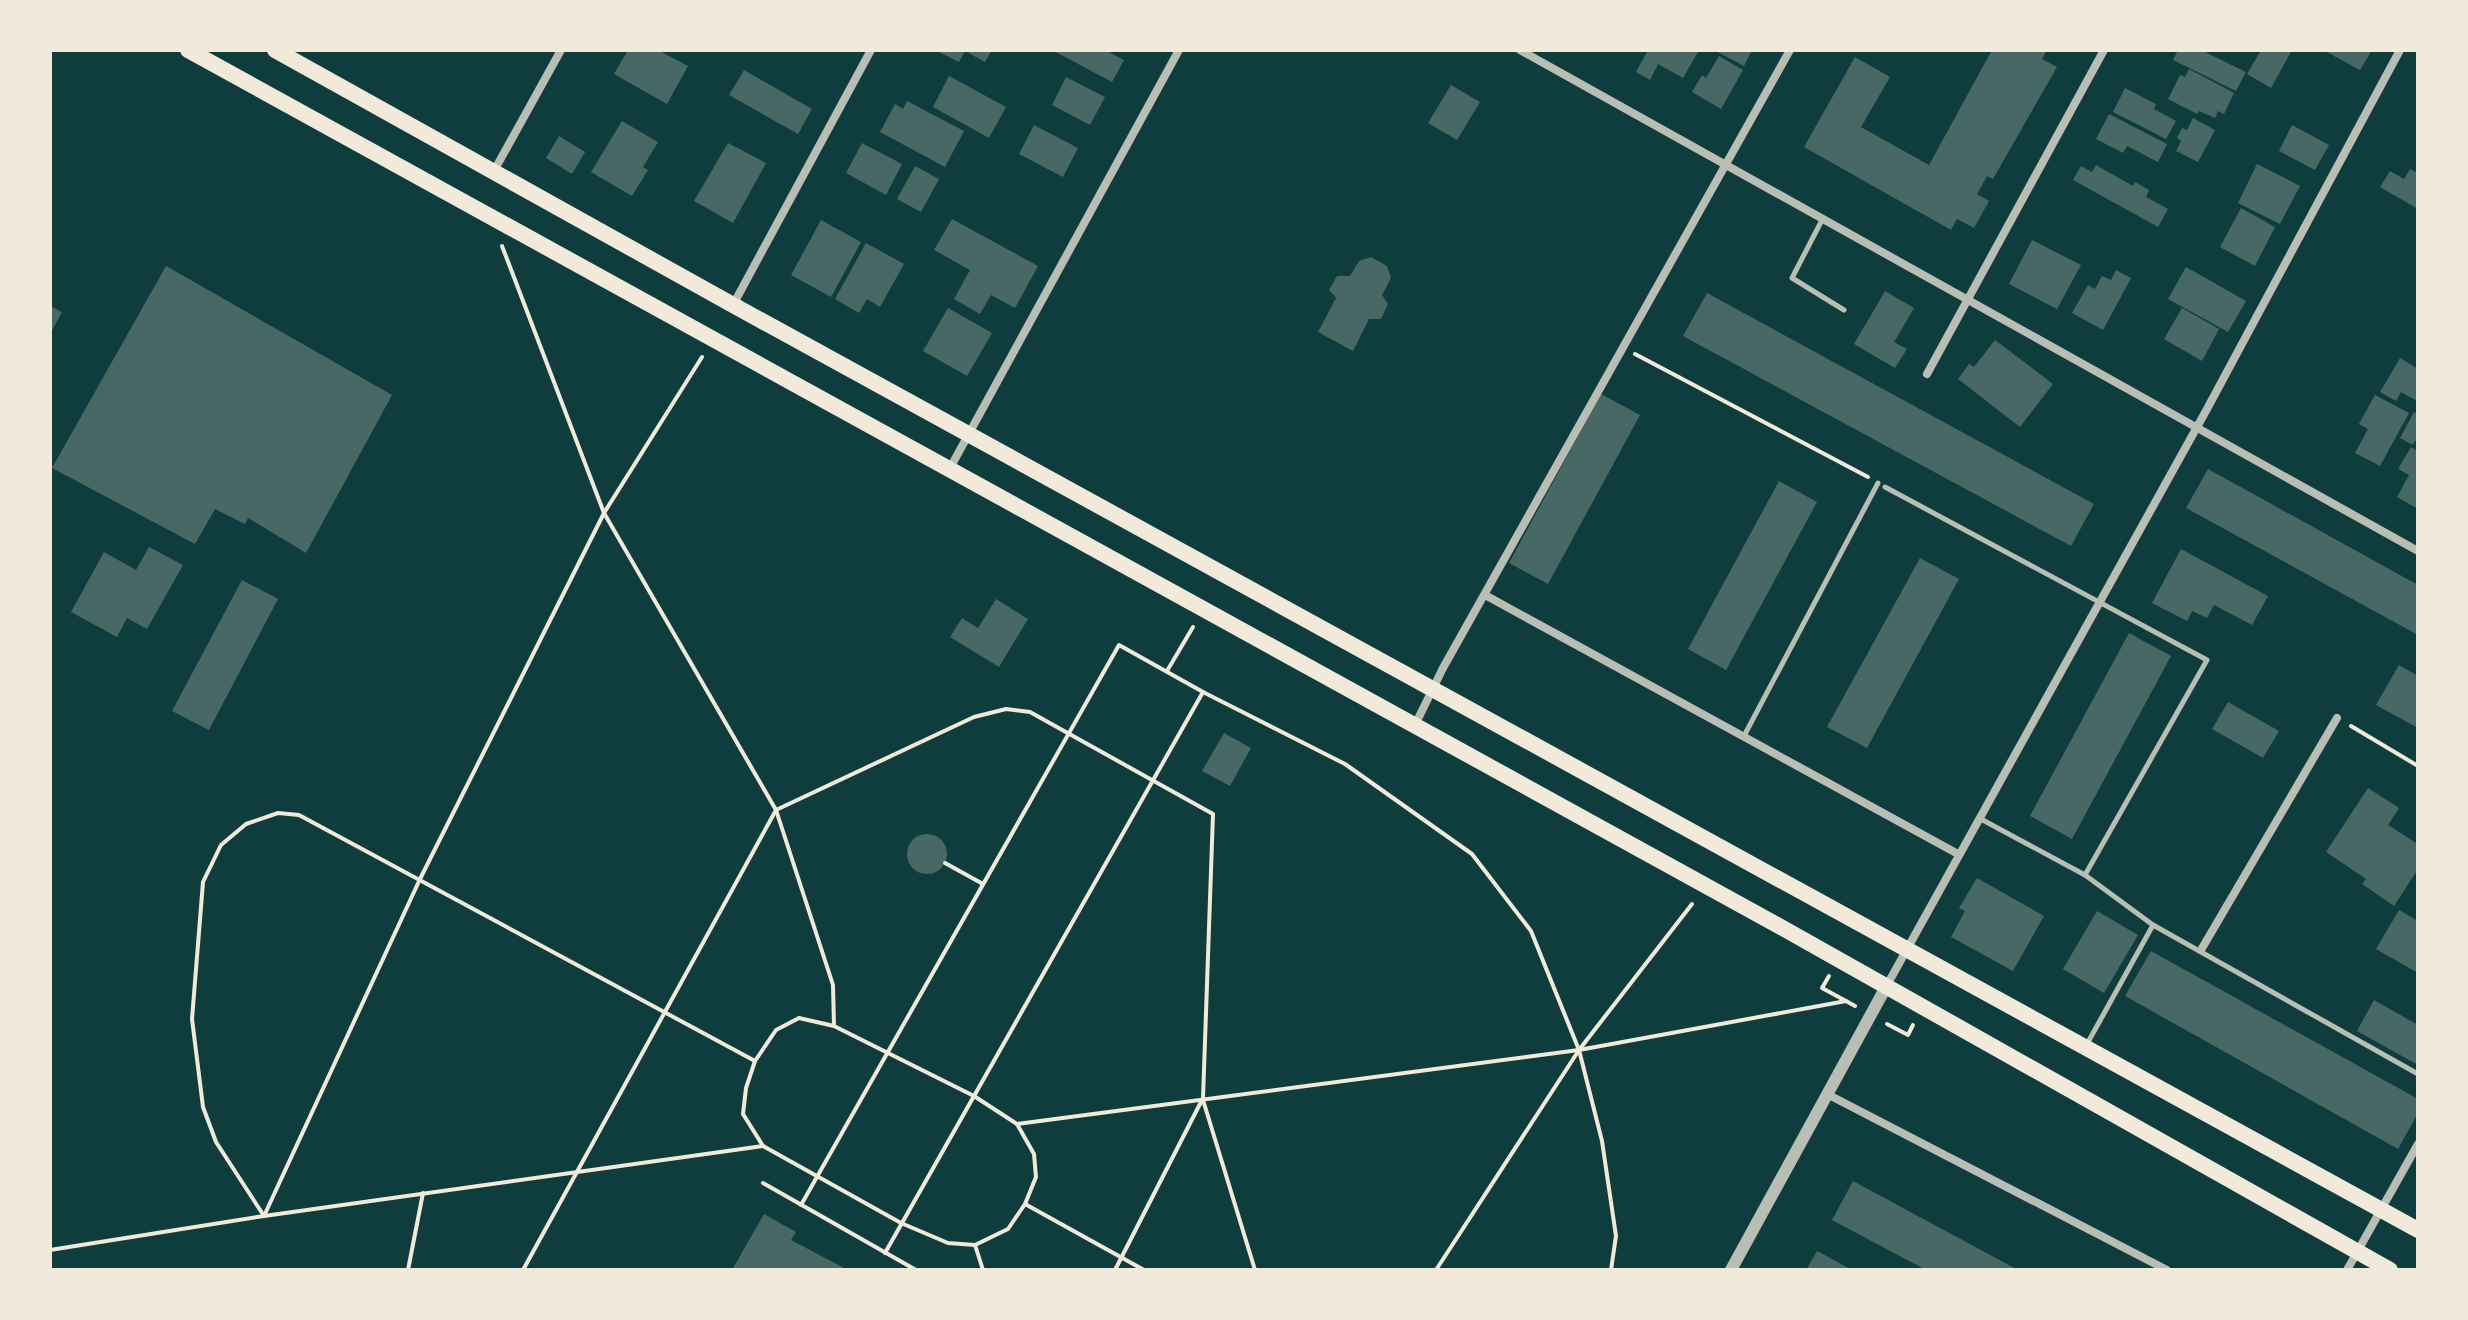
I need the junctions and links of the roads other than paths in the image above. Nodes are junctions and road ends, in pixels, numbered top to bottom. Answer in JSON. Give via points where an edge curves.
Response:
{"nodes":[{"id":1,"x":188,"y":50,"type":"edge"},
{"id":2,"x":275,"y":50,"type":"edge"},
{"id":3,"x":561,"y":50,"type":"edge"},
{"id":4,"x":871,"y":50,"type":"edge"},
{"id":5,"x":1179,"y":50,"type":"edge"},
{"id":6,"x":1520,"y":50,"type":"edge"},
{"id":7,"x":1790,"y":50,"type":"edge"},
{"id":8,"x":2104,"y":50,"type":"edge"},
{"id":9,"x":2400,"y":50,"type":"edge"},
{"id":10,"x":1727,"y":165,"type":"junction"},
{"id":11,"x":494,"y":171,"type":"junction"},
{"id":12,"x":1823,"y":219,"type":"junction"},
{"id":13,"x":1967,"y":299,"type":"junction"},
{"id":14,"x":733,"y":305,"type":"junction"},
{"id":15,"x":1844,"y":310,"type":"dead end"},
{"id":16,"x":1927,"y":374,"type":"dead end"},
{"id":17,"x":2197,"y":427,"type":"junction"},
{"id":18,"x":969,"y":434,"type":"junction"},
{"id":19,"x":949,"y":470,"type":"junction"},
{"id":20,"x":1878,"y":483,"type":"road end"},
{"id":21,"x":1885,"y":487,"type":"dead end"},
{"id":22,"x":2418,"y":551,"type":"edge"},
{"id":23,"x":1485,"y":595,"type":"junction"},
{"id":24,"x":2101,"y":600,"type":"junction"},
{"id":25,"x":1433,"y":687,"type":"junction"},
{"id":26,"x":2337,"y":718,"type":"road end"},
{"id":27,"x":1415,"y":725,"type":"junction"},
{"id":28,"x":1743,"y":737,"type":"junction"},
{"id":29,"x":1979,"y":818,"type":"junction"},
{"id":30,"x":1958,"y":854,"type":"junction"},
{"id":31,"x":2085,"y":875,"type":"junction"},
{"id":32,"x":2153,"y":925,"type":"junction"},
{"id":33,"x":1906,"y":948,"type":"junction"},
{"id":34,"x":2201,"y":950,"type":"junction"},
{"id":35,"x":1886,"y":987,"type":"junction"},
{"id":36,"x":2085,"y":1048,"type":"junction"},
{"id":37,"x":2418,"y":1074,"type":"edge"},
{"id":38,"x":1827,"y":1094,"type":"junction"},
{"id":39,"x":2418,"y":1144,"type":"edge"},
{"id":40,"x":2380,"y":1209,"type":"junction"},
{"id":41,"x":2418,"y":1230,"type":"edge"},
{"id":42,"x":2357,"y":1252,"type":"junction"},
{"id":43,"x":1731,"y":1270,"type":"edge"},
{"id":44,"x":2167,"y":1270,"type":"edge"},
{"id":45,"x":2347,"y":1270,"type":"edge"},
{"id":46,"x":2390,"y":1270,"type":"edge"}],
"edges":[{"from":1,"to":19,"type":"main road"},
{"from":2,"to":11,"type":"main road"},
{"from":3,"to":11,"type":"street"},
{"from":4,"to":14,"type":"street"},
{"from":5,"to":18,"type":"street"},
{"from":6,"to":10,"type":"street"},
{"from":7,"to":10,"type":"street"},
{"from":8,"to":13,"type":"street"},
{"from":9,"to":17,"type":"street"},
{"from":10,"to":12,"type":"street"},
{"from":10,"to":23,"type":"street"},
{"from":11,"to":14,"type":"main road"},
{"from":12,"to":13,"type":"street"},
{"from":12,"to":15,"type":"lane","via":[[1792,278]]},
{"from":13,"to":16,"type":"street"},
{"from":13,"to":17,"type":"street"},
{"from":14,"to":18,"type":"main road"},
{"from":17,"to":22,"type":"street"},
{"from":17,"to":24,"type":"street"},
{"from":18,"to":19,"type":"street"},
{"from":18,"to":25,"type":"main road"},
{"from":19,"to":27,"type":"main road"},
{"from":20,"to":28,"type":"lane"},
{"from":21,"to":24,"type":"lane"},
{"from":23,"to":25,"type":"street"},
{"from":23,"to":28,"type":"street"},
{"from":24,"to":29,"type":"street"},
{"from":24,"to":31,"type":"lane","via":[[2207,660]]},
{"from":25,"to":27,"type":"street"},
{"from":25,"to":33,"type":"main road"},
{"from":26,"to":34,"type":"street"},
{"from":27,"to":35,"type":"main road"},
{"from":28,"to":30,"type":"street"},
{"from":29,"to":30,"type":"street"},
{"from":29,"to":31,"type":"lane"},
{"from":30,"to":33,"type":"street"},
{"from":31,"to":32,"type":"lane"},
{"from":32,"to":34,"type":"lane"},
{"from":32,"to":36,"type":"lane"},
{"from":33,"to":35,"type":"street"},
{"from":33,"to":36,"type":"main road"},
{"from":34,"to":37,"type":"lane"},
{"from":35,"to":38,"type":"street"},
{"from":35,"to":42,"type":"main road"},
{"from":36,"to":40,"type":"main road"},
{"from":38,"to":43,"type":"street"},
{"from":38,"to":44,"type":"street"},
{"from":39,"to":40,"type":"street"},
{"from":40,"to":41,"type":"main road"},
{"from":40,"to":42,"type":"street"},
{"from":42,"to":45,"type":"street"},
{"from":42,"to":46,"type":"main road"}]}
